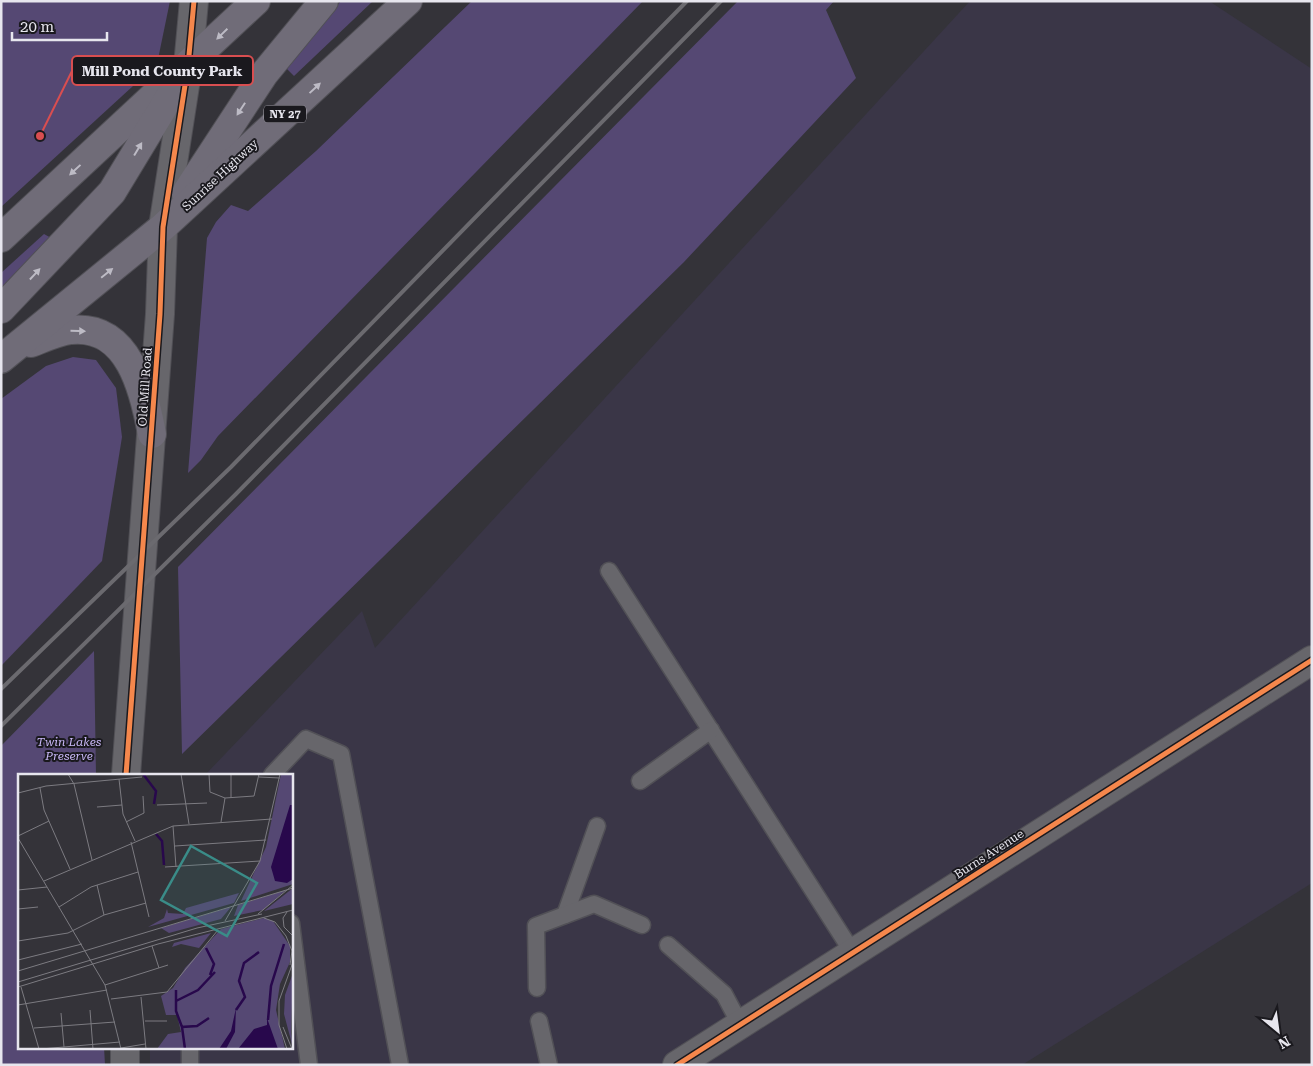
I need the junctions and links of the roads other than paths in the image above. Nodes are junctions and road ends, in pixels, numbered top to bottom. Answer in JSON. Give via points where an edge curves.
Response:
{"nodes":[{"id":1,"x":194,"y":1,"type":"edge"},
{"id":2,"x":256,"y":1,"type":"edge"},
{"id":3,"x":324,"y":1,"type":"edge"},
{"id":4,"x":408,"y":1,"type":"edge"},
{"id":5,"x":188,"y":66,"type":"junction"},
{"id":6,"x":163,"y":227,"type":"junction"},
{"id":7,"x":1,"y":238,"type":"edge"},
{"id":8,"x":1,"y":310,"type":"edge"},
{"id":9,"x":1,"y":360,"type":"edge"},
{"id":10,"x":152,"y":434,"type":"junction"},
{"id":11,"x":609,"y":571,"type":"dead end"},
{"id":12,"x":1312,"y":660,"type":"edge"},
{"id":13,"x":711,"y":730,"type":"junction"},
{"id":14,"x":126,"y":774,"type":"edge"},
{"id":15,"x":272,"y":774,"type":"edge"},
{"id":16,"x":640,"y":782,"type":"dead end"},
{"id":17,"x":597,"y":826,"type":"dead end"},
{"id":18,"x":565,"y":915,"type":"junction"},
{"id":19,"x":642,"y":925,"type":"dead end"},
{"id":20,"x":292,"y":931,"type":"edge"},
{"id":21,"x":668,"y":945,"type":"dead end"},
{"id":22,"x":853,"y":952,"type":"junction"},
{"id":23,"x":537,"y":988,"type":"dead end"},
{"id":24,"x":539,"y":1021,"type":"dead end"},
{"id":25,"x":740,"y":1024,"type":"junction"},
{"id":26,"x":125,"y":1048,"type":"edge"},
{"id":27,"x":190,"y":1048,"type":"edge"},
{"id":28,"x":126,"y":1065,"type":"edge"},
{"id":29,"x":190,"y":1065,"type":"edge"},
{"id":30,"x":309,"y":1065,"type":"edge"},
{"id":31,"x":400,"y":1065,"type":"edge"},
{"id":32,"x":549,"y":1065,"type":"edge"},
{"id":33,"x":676,"y":1065,"type":"edge"}],
"edges":[{"from":1,"to":5,"type":"street","name":"Old Mill Road"},
{"from":2,"to":5,"type":"highway","one_way":true},
{"from":3,"to":6,"type":"highway","one_way":true,"via":[[264,74]]},
{"from":6,"to":4,"type":"highway","name":"Sunrise Highway","number":"NY 27","one_way":true},
{"from":5,"to":6,"type":"street","name":"Old Mill Road"},
{"from":5,"to":7,"type":"highway","one_way":true},
{"from":8,"to":5,"type":"highway","one_way":true,"via":[[112,192]]},
{"from":9,"to":6,"type":"highway","name":"Sunrise Highway","number":"NY 27","one_way":true},
{"from":6,"to":10,"type":"street","name":"Old Mill Road"},
{"from":9,"to":10,"type":"highway","one_way":true,"via":[[30,344],[71,330],[90,331],[105,338],[131,363],[146,402]]},
{"from":10,"to":14,"type":"street","name":"Old Mill Road"},
{"from":11,"to":13,"type":"lane"},
{"from":12,"to":22,"type":"street","name":"Burns Avenue"},
{"from":13,"to":16,"type":"lane"},
{"from":13,"to":22,"type":"lane"},
{"from":15,"to":31,"type":"lane","via":[[306,739],[341,754]]},
{"from":17,"to":18,"type":"lane"},
{"from":18,"to":19,"type":"lane","via":[[594,904]]},
{"from":18,"to":23,"type":"lane","via":[[536,926]]},
{"from":20,"to":30,"type":"lane"},
{"from":21,"to":25,"type":"lane","via":[[724,994]]},
{"from":22,"to":25,"type":"street","name":"Burns Avenue"},
{"from":24,"to":32,"type":"lane"},
{"from":25,"to":33,"type":"street","name":"Burns Avenue"},
{"from":26,"to":28,"type":"street"},
{"from":27,"to":29,"type":"lane"}]}
